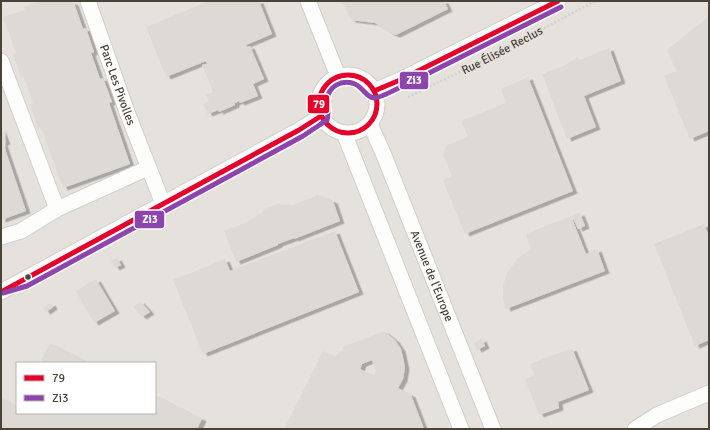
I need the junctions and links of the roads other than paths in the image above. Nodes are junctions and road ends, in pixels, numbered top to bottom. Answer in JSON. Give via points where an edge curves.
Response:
{"nodes":[{"id":1,"x":88,"y":1,"type":"edge"},
{"id":2,"x":308,"y":1,"type":"edge"},
{"id":3,"x":558,"y":1,"type":"edge"},
{"id":4,"x":1,"y":61,"type":"edge"},
{"id":5,"x":338,"y":76,"type":"junction"},
{"id":6,"x":374,"y":91,"type":"junction"},
{"id":7,"x":321,"y":116,"type":"junction"},
{"id":8,"x":370,"y":124,"type":"junction"},
{"id":9,"x":344,"y":133,"type":"junction"},
{"id":10,"x":148,"y":168,"type":"junction"},
{"id":11,"x":163,"y":204,"type":"junction"},
{"id":12,"x":57,"y":209,"type":"junction"},
{"id":13,"x":1,"y":237,"type":"edge"},
{"id":14,"x":24,"y":280,"type":"junction"},
{"id":15,"x":1,"y":286,"type":"edge"},
{"id":16,"x":1,"y":292,"type":"edge"},
{"id":17,"x":709,"y":393,"type":"edge"},
{"id":18,"x":461,"y":429,"type":"edge"},
{"id":19,"x":493,"y":429,"type":"edge"},
{"id":20,"x":635,"y":429,"type":"edge"}],
"edges":[{"from":1,"to":10,"type":"street","name":"Parc Les Pivolles"},
{"from":2,"to":5,"type":"street"},
{"from":3,"to":6,"type":"street","name":"Rue Élisée Reclus"},
{"from":4,"to":12,"type":"street"},
{"from":5,"to":6,"type":"street","via":[[359,77]]},
{"from":5,"to":7,"type":"street","via":[[329,81],[321,93]]},
{"from":6,"to":8,"type":"street","via":[[377,108]]},
{"from":7,"to":9,"type":"street","via":[[334,130]]},
{"from":7,"to":11,"type":"street"},
{"from":8,"to":9,"type":"street","via":[[362,130]]},
{"from":8,"to":19,"type":"street","name":"Avenue de l'Europe"},
{"from":9,"to":18,"type":"street"},
{"from":10,"to":11,"type":"street","name":"Parc Les Pivolles"},
{"from":10,"to":12,"type":"street"},
{"from":11,"to":14,"type":"street"},
{"from":12,"to":13,"type":"street","via":[[21,231]]},
{"from":14,"to":15,"type":"street"},
{"from":14,"to":16,"type":"street"},
{"from":17,"to":20,"type":"street","via":[[656,415]]}]}
